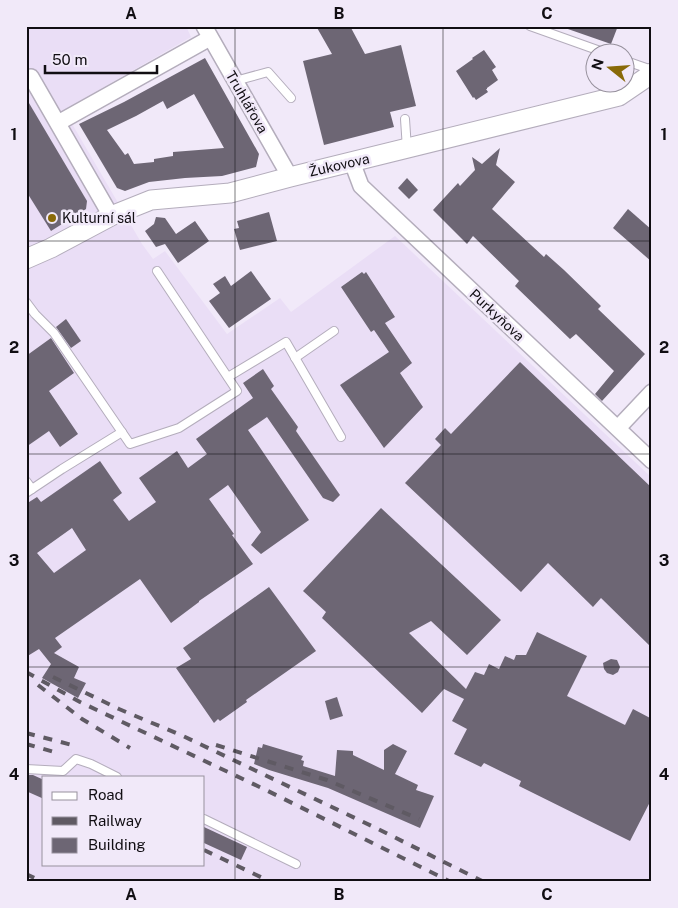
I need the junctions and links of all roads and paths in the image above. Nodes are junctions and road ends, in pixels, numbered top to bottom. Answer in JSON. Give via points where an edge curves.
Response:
{"nodes":[{"id":1,"x":530,"y":26,"type":"edge"},
{"id":2,"x":207,"y":32,"type":"edge"},
{"id":3,"x":586,"y":46,"type":"edge"},
{"id":4,"x":636,"y":65,"type":"edge"},
{"id":5,"x":652,"y":71,"type":"edge"},
{"id":6,"x":29,"y":73,"type":"edge"},
{"id":7,"x":235,"y":81,"type":"junction"},
{"id":8,"x":291,"y":98,"type":"dead end"},
{"id":9,"x":405,"y":119,"type":"dead end"},
{"id":10,"x":58,"y":123,"type":"junction"},
{"id":11,"x":407,"y":149,"type":"junction"},
{"id":12,"x":352,"y":162,"type":"junction"},
{"id":13,"x":290,"y":177,"type":"junction"},
{"id":14,"x":111,"y":216,"type":"junction"},
{"id":15,"x":26,"y":258,"type":"edge"},
{"id":16,"x":157,"y":271,"type":"dead end"},
{"id":17,"x":26,"y":302,"type":"edge"},
{"id":18,"x":334,"y":331,"type":"dead end"},
{"id":19,"x":295,"y":358,"type":"junction"},
{"id":20,"x":228,"y":378,"type":"junction"},
{"id":21,"x":652,"y":392,"type":"edge"},
{"id":22,"x":618,"y":428,"type":"junction"},
{"id":23,"x":122,"y":432,"type":"junction"},
{"id":24,"x":341,"y":437,"type":"dead end"},
{"id":25,"x":652,"y":461,"type":"edge"},
{"id":26,"x":26,"y":481,"type":"edge"},
{"id":27,"x":29,"y":491,"type":"edge"},
{"id":28,"x":26,"y":769,"type":"edge"},
{"id":29,"x":115,"y":776,"type":"edge"},
{"id":30,"x":205,"y":819,"type":"edge"},
{"id":31,"x":296,"y":864,"type":"dead end"}],
"edges":[{"from":1,"to":3,"type":"lane"},
{"from":2,"to":7,"type":"street","name":"Truhlářova"},
{"from":2,"to":10,"type":"street"},
{"from":4,"to":5,"type":"lane"},
{"from":5,"to":11,"type":"street","name":"Žukovova","via":[[619,96]]},
{"from":6,"to":10,"type":"street"},
{"from":7,"to":8,"type":"lane","via":[[268,72]]},
{"from":7,"to":13,"type":"street","name":"Truhlářova"},
{"from":9,"to":11,"type":"lane"},
{"from":10,"to":14,"type":"street"},
{"from":11,"to":12,"type":"street","name":"Žukovova"},
{"from":12,"to":13,"type":"street","name":"Žukovova"},
{"from":12,"to":22,"type":"street","name":"Purkyňova","via":[[361,186]]},
{"from":13,"to":14,"type":"street","name":"Žukovova","via":[[230,193],[152,200]]},
{"from":14,"to":15,"type":"street","name":"Žukovova"},
{"from":16,"to":20,"type":"lane"},
{"from":17,"to":23,"type":"lane","via":[[54,333]]},
{"from":18,"to":19,"type":"lane"},
{"from":19,"to":20,"type":"lane","via":[[286,342]]},
{"from":19,"to":24,"type":"lane"},
{"from":20,"to":23,"type":"lane","via":[[237,391],[180,428],[130,444]]},
{"from":21,"to":22,"type":"street"},
{"from":22,"to":25,"type":"street","name":"Purkyňova"},
{"from":23,"to":27,"type":"lane"},
{"from":26,"to":27,"type":"lane"},
{"from":28,"to":29,"type":"lane","via":[[63,771],[76,759]]},
{"from":30,"to":31,"type":"lane"}]}
